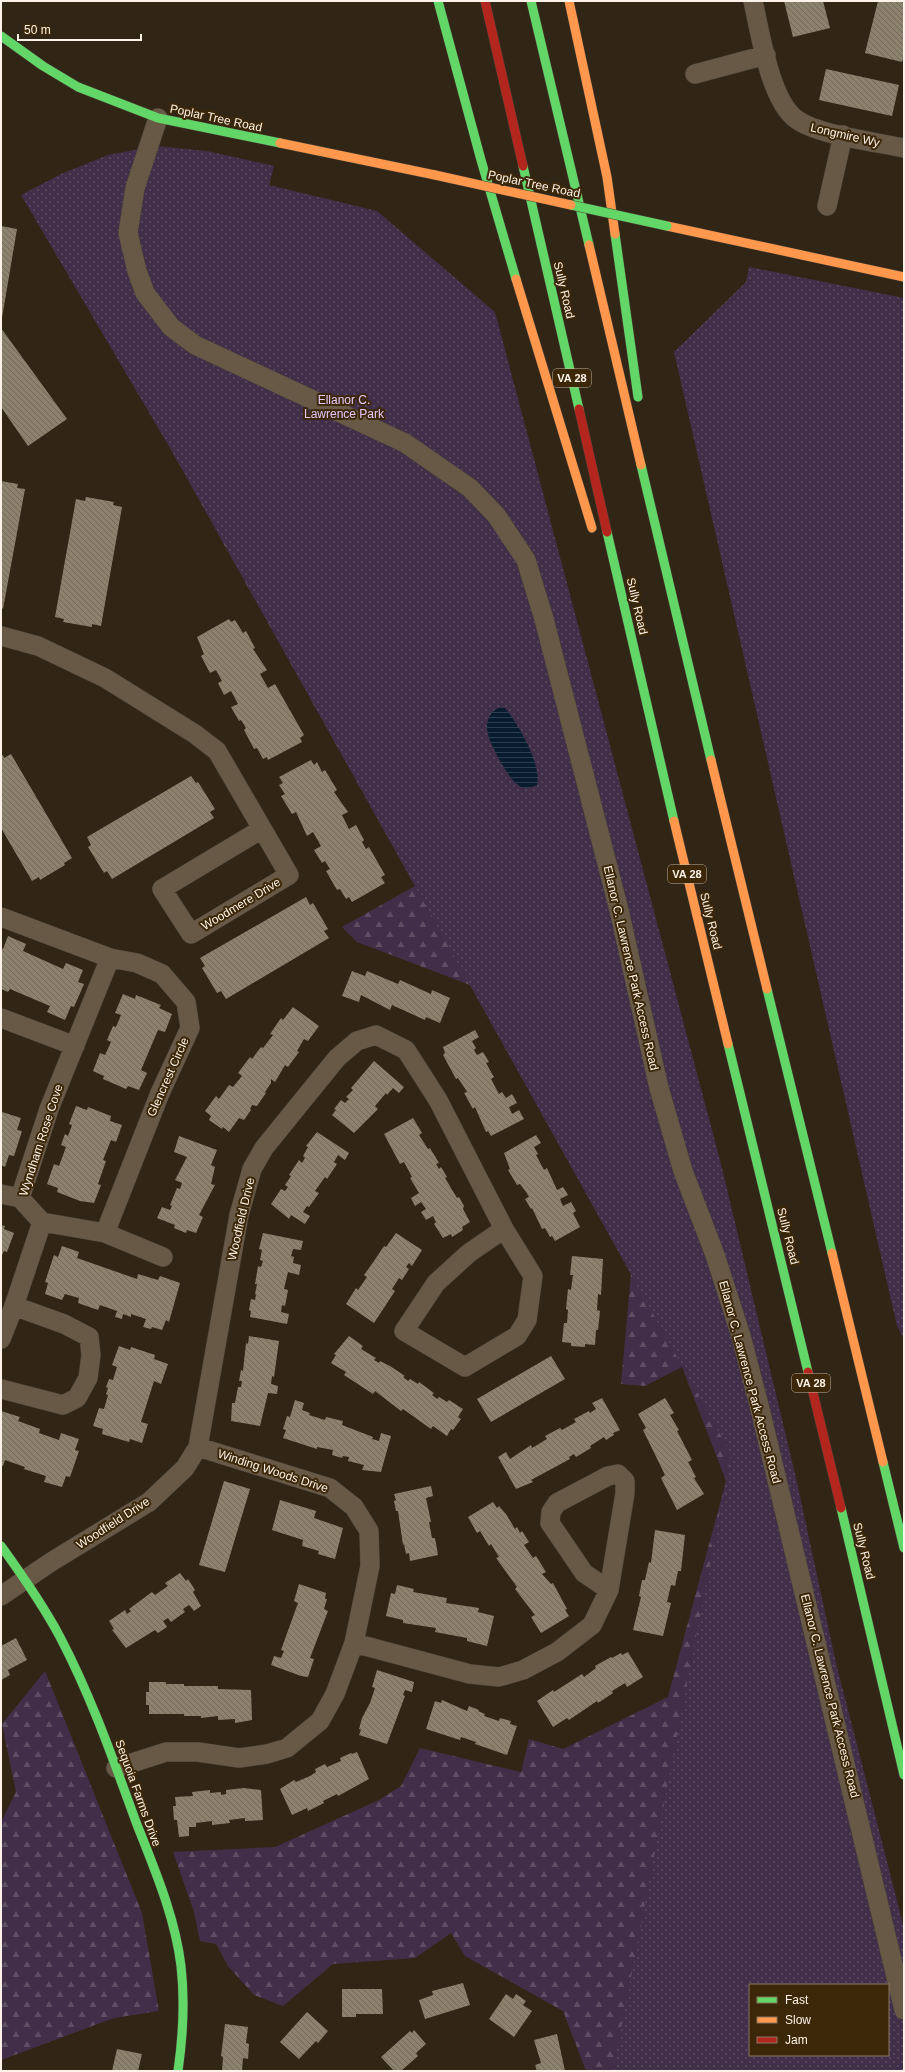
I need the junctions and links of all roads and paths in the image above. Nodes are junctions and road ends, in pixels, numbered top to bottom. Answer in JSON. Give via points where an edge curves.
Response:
{"nodes":[{"id":1,"x":438,"y":1,"type":"edge"},
{"id":2,"x":485,"y":1,"type":"edge"},
{"id":3,"x":530,"y":1,"type":"edge"},
{"id":4,"x":568,"y":1,"type":"edge"},
{"id":5,"x":752,"y":1,"type":"edge"},
{"id":6,"x":1,"y":36,"type":"edge"},
{"id":7,"x":766,"y":55,"type":"junction"},
{"id":8,"x":695,"y":74,"type":"dead end"},
{"id":9,"x":158,"y":118,"type":"junction"},
{"id":10,"x":843,"y":135,"type":"junction"},
{"id":11,"x":904,"y":147,"type":"edge"},
{"id":12,"x":827,"y":206,"type":"dead end"},
{"id":13,"x":904,"y":277,"type":"edge"},
{"id":14,"x":640,"y":408,"type":"dead end"},
{"id":15,"x":648,"y":454,"type":"dead end"},
{"id":16,"x":595,"y":538,"type":"dead end"},
{"id":17,"x":610,"y":590,"type":"dead end"},
{"id":18,"x":680,"y":630,"type":"junction"},
{"id":19,"x":1,"y":636,"type":"edge"},
{"id":20,"x":658,"y":756,"type":"junction"},
{"id":21,"x":262,"y":829,"type":"junction"},
{"id":22,"x":1,"y":917,"type":"edge"},
{"id":23,"x":110,"y":958,"type":"junction"},
{"id":24,"x":1,"y":1018,"type":"edge"},
{"id":25,"x":75,"y":1046,"type":"junction"},
{"id":26,"x":1,"y":1194,"type":"edge"},
{"id":27,"x":20,"y":1198,"type":"junction"},
{"id":28,"x":42,"y":1222,"type":"junction"},
{"id":29,"x":504,"y":1229,"type":"junction"},
{"id":30,"x":105,"y":1233,"type":"junction"},
{"id":31,"x":163,"y":1257,"type":"dead end"},
{"id":32,"x":14,"y":1306,"type":"junction"},
{"id":33,"x":1,"y":1339,"type":"edge"},
{"id":34,"x":1,"y":1390,"type":"edge"},
{"id":35,"x":198,"y":1447,"type":"junction"},
{"id":36,"x":1,"y":1546,"type":"edge"},
{"id":37,"x":904,"y":1548,"type":"edge"},
{"id":38,"x":26,"y":1580,"type":"junction"},
{"id":39,"x":609,"y":1590,"type":"junction"},
{"id":40,"x":1,"y":1596,"type":"edge"},
{"id":41,"x":354,"y":1642,"type":"junction"},
{"id":42,"x":116,"y":1768,"type":"junction"},
{"id":43,"x":904,"y":1775,"type":"edge"},
{"id":44,"x":904,"y":2010,"type":"edge"},
{"id":45,"x":178,"y":2071,"type":"edge"}],
"edges":[{"from":1,"to":16,"type":"main road","via":[[508,255],[560,417]]},
{"from":2,"to":20,"type":"main road","name":"Sully Road","number":"VA 28"},
{"from":3,"to":18,"type":"main road"},
{"from":4,"to":14,"type":"main road","via":[[607,177]]},
{"from":5,"to":7,"type":"street","name":"Longmire Wy"},
{"from":6,"to":9,"type":"main road","name":"Poplar Tree Road","via":[[43,66],[78,86]]},
{"from":7,"to":8,"type":"street"},
{"from":7,"to":10,"type":"street","name":"Longmire Wy","via":[[775,89],[789,113],[796,120],[816,130]]},
{"from":9,"to":13,"type":"main road","name":"Poplar Tree Road","bridge":true},
{"from":9,"to":44,"type":"street","name":"Ellanor C. Lawrence Park Access Road","via":[[135,188],[128,233],[145,293],[171,327],[195,345],[405,443],[441,466],[470,488],[496,515],[526,560],[544,619],[615,895],[659,1088],[684,1171],[715,1254],[759,1405]]},
{"from":10,"to":11,"type":"street","name":"Longmire Wy"},
{"from":10,"to":12,"type":"street"},
{"from":15,"to":18,"type":"main road"},
{"from":17,"to":20,"type":"main road"},
{"from":18,"to":37,"type":"main road"},
{"from":19,"to":21,"type":"street","name":"Woodmere Drive","via":[[38,646],[105,678],[196,734],[217,751]]},
{"from":20,"to":43,"type":"main road","name":"Sully Road","number":"VA 28"},
{"from":21,"to":21,"type":"street","name":"Woodmere Drive","via":[[162,889],[191,934],[289,875]]},
{"from":22,"to":23,"type":"street","name":"Glencrest Circle"},
{"from":23,"to":25,"type":"street","name":"Wyndham Rose Cove"},
{"from":23,"to":30,"type":"street","name":"Glencrest Circle","via":[[137,963],[162,974],[186,1002],[190,1028],[160,1093]]},
{"from":24,"to":25,"type":"street"},
{"from":25,"to":27,"type":"street","name":"Wyndham Rose Cove","via":[[49,1109]]},
{"from":26,"to":27,"type":"street"},
{"from":27,"to":28,"type":"street","name":"Wyndham Rose Cove"},
{"from":28,"to":30,"type":"street"},
{"from":28,"to":32,"type":"street"},
{"from":29,"to":29,"type":"street","name":"Woodfield Drive","via":[[469,1253],[436,1283],[404,1332],[465,1367],[517,1336],[527,1320],[533,1276]]},
{"from":29,"to":35,"type":"street","name":"Woodfield Drive","via":[[438,1100],[406,1050],[376,1035],[357,1041],[337,1058],[264,1148],[252,1169],[239,1215]]},
{"from":30,"to":31,"type":"street"},
{"from":32,"to":33,"type":"street"},
{"from":32,"to":34,"type":"street","via":[[64,1324],[89,1337],[91,1355],[88,1378],[77,1398],[63,1405]]},
{"from":35,"to":38,"type":"street","name":"Woodfield Drive","via":[[184,1468],[149,1502]]},
{"from":35,"to":41,"type":"street","name":"Winding Woods Drive","via":[[330,1488],[354,1507],[369,1531],[370,1566]]},
{"from":36,"to":38,"type":"main road","name":"Sequoia Farms Drive"},
{"from":38,"to":40,"type":"street","name":"Woodfield Drive"},
{"from":38,"to":42,"type":"main road","name":"Sequoia Farms Drive","via":[[79,1675]]},
{"from":39,"to":39,"type":"street","via":[[584,1572],[550,1523],[551,1512],[557,1504],[608,1476],[618,1474],[625,1482],[625,1494]]},
{"from":39,"to":41,"type":"street","via":[[592,1624],[557,1652],[523,1670],[499,1677],[470,1674]]},
{"from":41,"to":42,"type":"street","name":"Winding Woods Drive","via":[[335,1694],[320,1721],[287,1748],[239,1758],[198,1752],[166,1752]]},
{"from":42,"to":45,"type":"main road","name":"Sequoia Farms Drive","via":[[175,1931],[183,1989],[183,2022]]}]}
